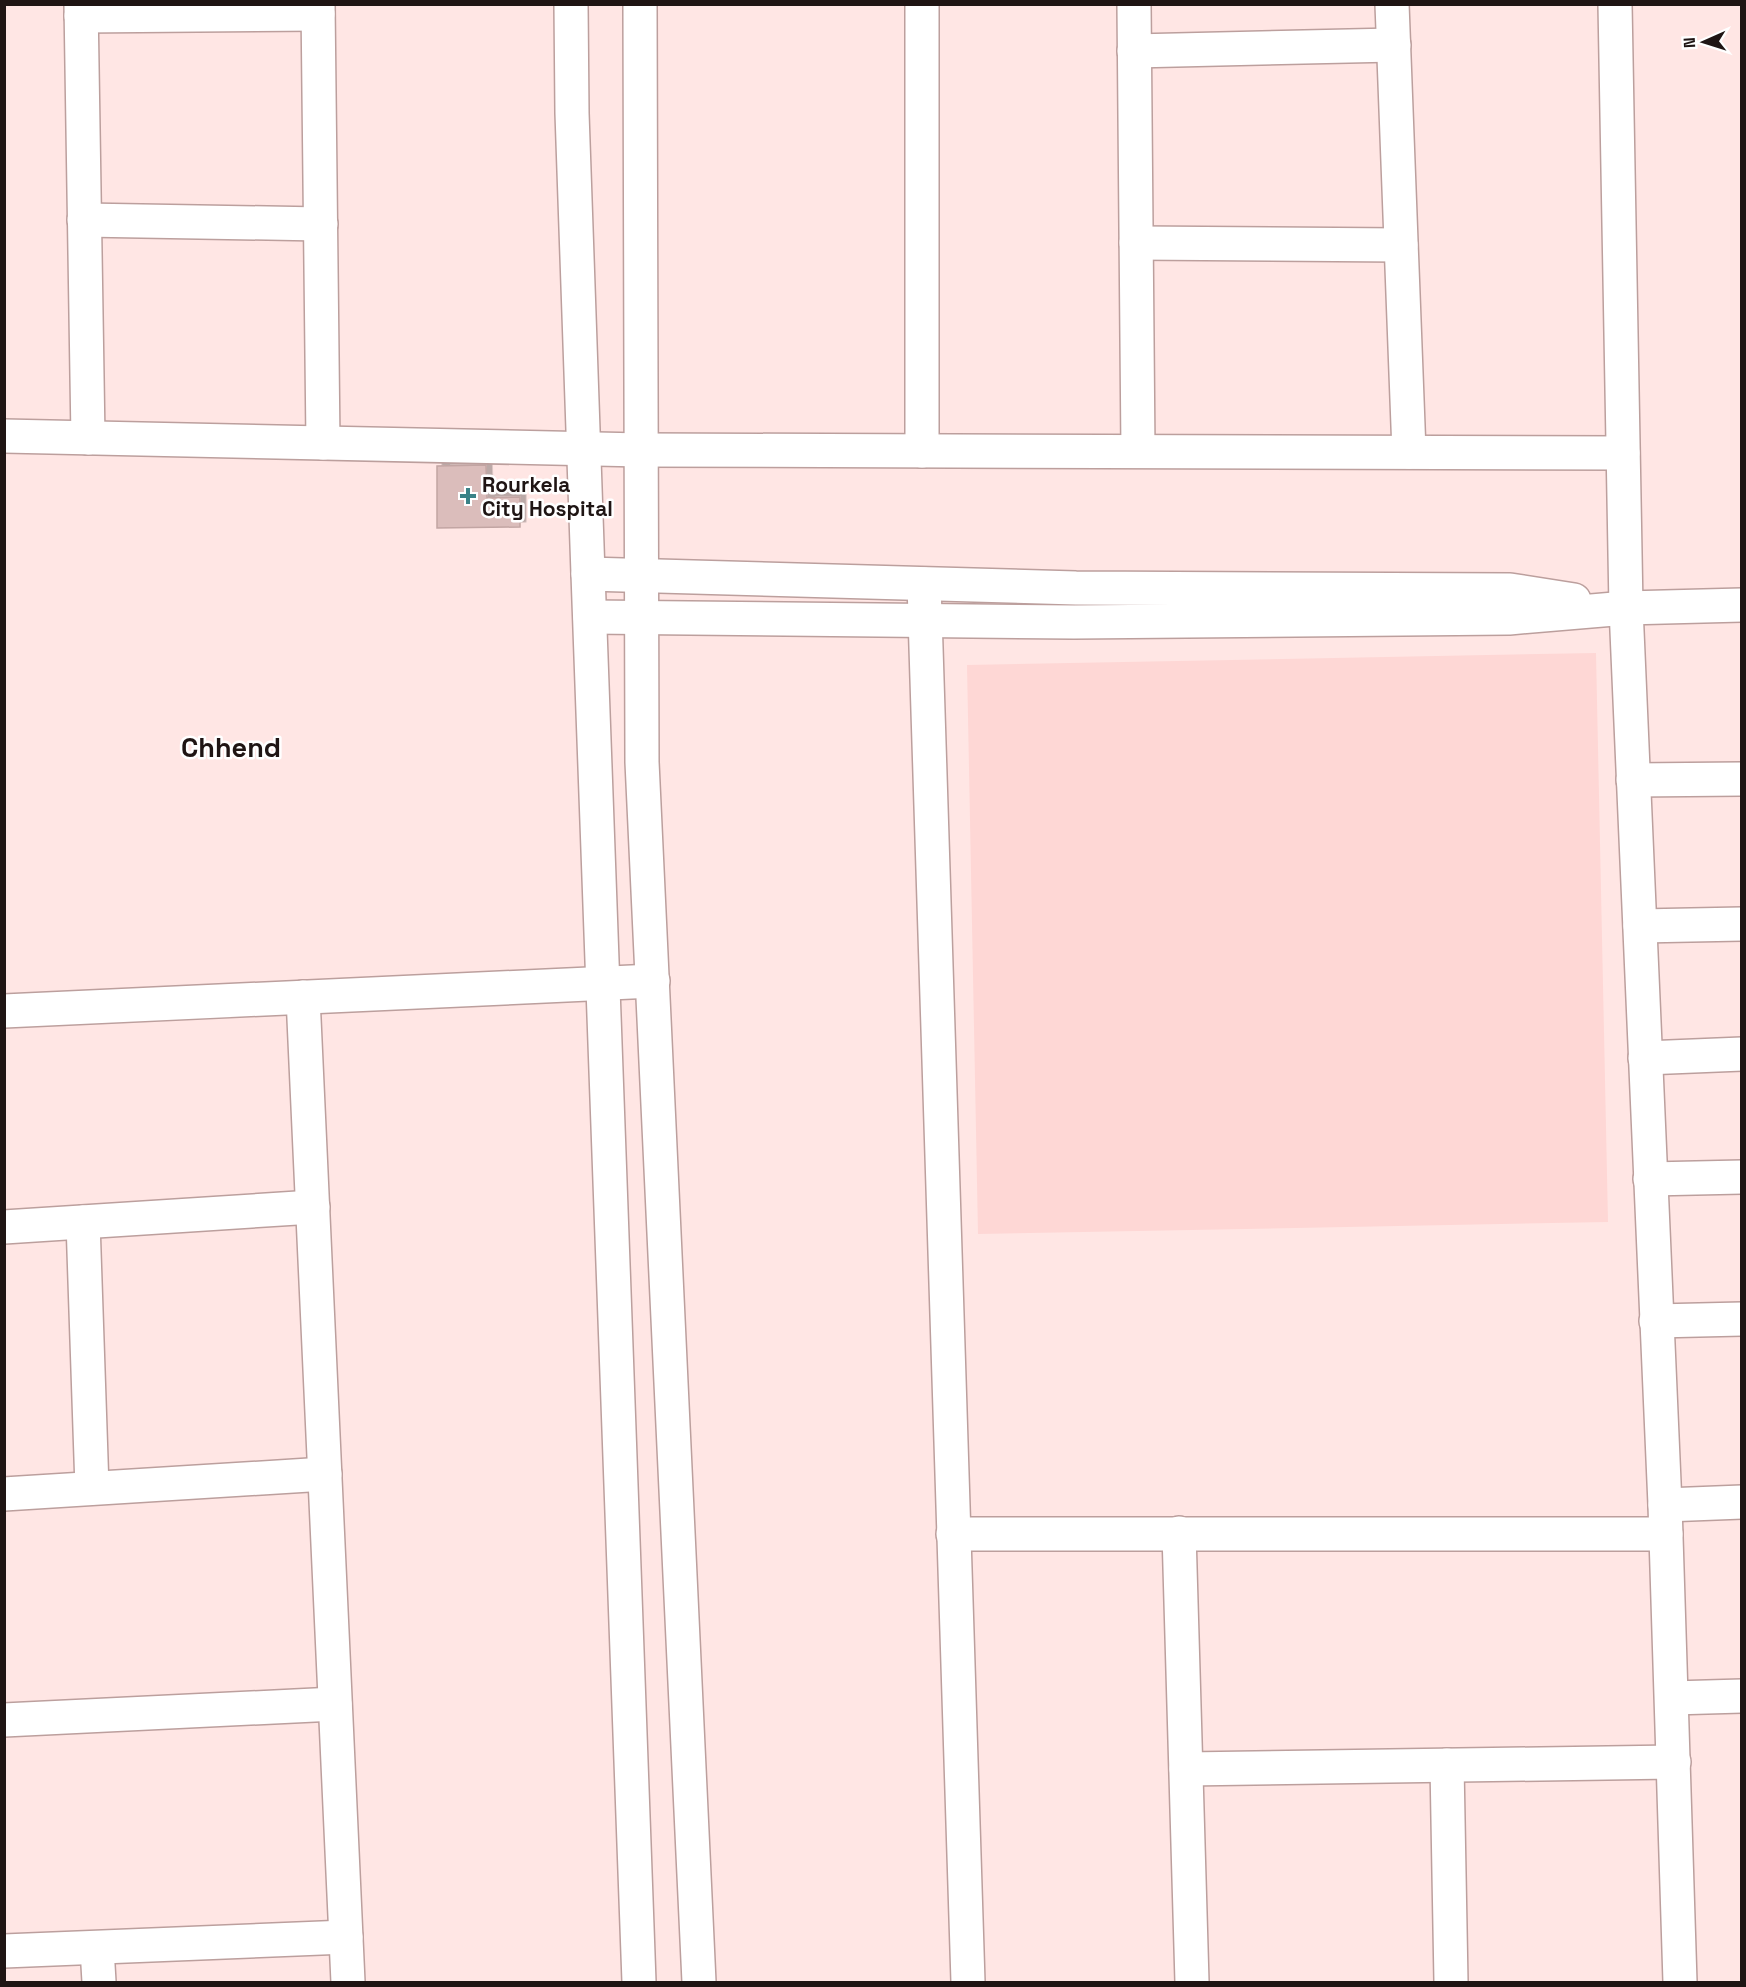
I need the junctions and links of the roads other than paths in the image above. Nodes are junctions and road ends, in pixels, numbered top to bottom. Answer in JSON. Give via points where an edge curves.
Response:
{"nodes":[{"id":1,"x":571,"y":4,"type":"edge"},
{"id":2,"x":640,"y":4,"type":"edge"},
{"id":3,"x":922,"y":4,"type":"edge"},
{"id":4,"x":1134,"y":4,"type":"edge"},
{"id":5,"x":1392,"y":4,"type":"edge"},
{"id":6,"x":1615,"y":4,"type":"edge"},
{"id":7,"x":318,"y":9,"type":"edge"},
{"id":8,"x":81,"y":10,"type":"edge"},
{"id":9,"x":1394,"y":45,"type":"junction"},
{"id":10,"x":1134,"y":51,"type":"junction"},
{"id":11,"x":84,"y":220,"type":"junction"},
{"id":12,"x":321,"y":224,"type":"junction"},
{"id":13,"x":1136,"y":243,"type":"junction"},
{"id":14,"x":1401,"y":245,"type":"junction"},
{"id":15,"x":4,"y":436,"type":"edge"},
{"id":16,"x":88,"y":438,"type":"junction"},
{"id":17,"x":323,"y":443,"type":"junction"},
{"id":18,"x":584,"y":449,"type":"junction"},
{"id":19,"x":641,"y":450,"type":"junction"},
{"id":20,"x":922,"y":451,"type":"junction"},
{"id":21,"x":1138,"y":451,"type":"junction"},
{"id":22,"x":1409,"y":452,"type":"junction"},
{"id":23,"x":1623,"y":453,"type":"junction"},
{"id":24,"x":588,"y":574,"type":"junction"},
{"id":25,"x":642,"y":576,"type":"junction"},
{"id":26,"x":924,"y":584,"type":"junction"},
{"id":27,"x":1742,"y":605,"type":"edge"},
{"id":28,"x":1626,"y":608,"type":"junction"},
{"id":29,"x":590,"y":617,"type":"junction"},
{"id":30,"x":642,"y":617,"type":"junction"},
{"id":31,"x":925,"y":620,"type":"junction"},
{"id":32,"x":1742,"y":778,"type":"edge"},
{"id":33,"x":1633,"y":780,"type":"junction"},
{"id":34,"x":1742,"y":924,"type":"edge"},
{"id":35,"x":1640,"y":926,"type":"junction"},
{"id":36,"x":653,"y":981,"type":"junction"},
{"id":37,"x":602,"y":983,"type":"junction"},
{"id":38,"x":303,"y":997,"type":"junction"},
{"id":39,"x":4,"y":1011,"type":"edge"},
{"id":40,"x":1742,"y":1054,"type":"edge"},
{"id":41,"x":1645,"y":1058,"type":"junction"},
{"id":42,"x":1742,"y":1177,"type":"edge"},
{"id":43,"x":1650,"y":1179,"type":"junction"},
{"id":44,"x":313,"y":1207,"type":"junction"},
{"id":45,"x":83,"y":1222,"type":"junction"},
{"id":46,"x":4,"y":1227,"type":"edge"},
{"id":47,"x":1742,"y":1319,"type":"edge"},
{"id":48,"x":1656,"y":1321,"type":"junction"},
{"id":49,"x":325,"y":1474,"type":"junction"},
{"id":50,"x":92,"y":1488,"type":"junction"},
{"id":51,"x":4,"y":1494,"type":"edge"},
{"id":52,"x":1742,"y":1503,"type":"edge"},
{"id":53,"x":1665,"y":1519,"type":"junction"},
{"id":54,"x":1179,"y":1533,"type":"junction"},
{"id":55,"x":953,"y":1534,"type":"junction"},
{"id":56,"x":1742,"y":1696,"type":"edge"},
{"id":57,"x":1672,"y":1698,"type":"junction"},
{"id":58,"x":335,"y":1704,"type":"junction"},
{"id":59,"x":4,"y":1720,"type":"edge"},
{"id":60,"x":1674,"y":1762,"type":"junction"},
{"id":61,"x":1447,"y":1765,"type":"junction"},
{"id":62,"x":1186,"y":1769,"type":"junction"},
{"id":63,"x":346,"y":1937,"type":"junction"},
{"id":64,"x":97,"y":1947,"type":"junction"},
{"id":65,"x":4,"y":1952,"type":"edge"},
{"id":66,"x":99,"y":1983,"type":"edge"},
{"id":67,"x":348,"y":1983,"type":"edge"},
{"id":68,"x":639,"y":1983,"type":"edge"},
{"id":69,"x":699,"y":1983,"type":"edge"},
{"id":70,"x":968,"y":1983,"type":"edge"},
{"id":71,"x":1192,"y":1983,"type":"edge"},
{"id":72,"x":1450,"y":1983,"type":"edge"},
{"id":73,"x":1680,"y":1983,"type":"edge"}],
"edges":[{"from":1,"to":18,"type":"street"},
{"from":2,"to":19,"type":"street"},
{"from":3,"to":20,"type":"street"},
{"from":4,"to":10,"type":"street"},
{"from":5,"to":9,"type":"street"},
{"from":6,"to":23,"type":"street"},
{"from":7,"to":8,"type":"street"},
{"from":7,"to":12,"type":"street"},
{"from":8,"to":11,"type":"street"},
{"from":9,"to":10,"type":"street"},
{"from":9,"to":14,"type":"street"},
{"from":10,"to":13,"type":"street"},
{"from":11,"to":12,"type":"street"},
{"from":11,"to":16,"type":"street"},
{"from":12,"to":17,"type":"street"},
{"from":13,"to":14,"type":"street"},
{"from":13,"to":21,"type":"street"},
{"from":14,"to":22,"type":"street"},
{"from":15,"to":16,"type":"street"},
{"from":16,"to":17,"type":"street"},
{"from":17,"to":18,"type":"street"},
{"from":18,"to":19,"type":"street"},
{"from":18,"to":24,"type":"street"},
{"from":19,"to":20,"type":"street"},
{"from":19,"to":25,"type":"street"},
{"from":20,"to":21,"type":"street"},
{"from":21,"to":22,"type":"street"},
{"from":22,"to":23,"type":"street"},
{"from":23,"to":28,"type":"street"},
{"from":24,"to":25,"type":"street"},
{"from":24,"to":29,"type":"street"},
{"from":25,"to":26,"type":"street"},
{"from":25,"to":30,"type":"street"},
{"from":26,"to":28,"type":"street","via":[[1510,590]]},
{"from":26,"to":31,"type":"street"},
{"from":27,"to":28,"type":"street"},
{"from":28,"to":31,"type":"street","via":[[1509,618]]},
{"from":28,"to":33,"type":"street"},
{"from":29,"to":30,"type":"street"},
{"from":29,"to":37,"type":"street"},
{"from":30,"to":31,"type":"street"},
{"from":30,"to":36,"type":"street","via":[[642,762]]},
{"from":31,"to":55,"type":"street"},
{"from":32,"to":33,"type":"street"},
{"from":33,"to":35,"type":"street"},
{"from":34,"to":35,"type":"street"},
{"from":35,"to":41,"type":"street"},
{"from":36,"to":37,"type":"street"},
{"from":36,"to":69,"type":"street"},
{"from":37,"to":38,"type":"street"},
{"from":37,"to":68,"type":"street"},
{"from":38,"to":39,"type":"street"},
{"from":38,"to":44,"type":"street"},
{"from":40,"to":41,"type":"street"},
{"from":41,"to":43,"type":"street"},
{"from":42,"to":43,"type":"street"},
{"from":43,"to":48,"type":"street"},
{"from":44,"to":45,"type":"street"},
{"from":44,"to":49,"type":"street"},
{"from":45,"to":46,"type":"street"},
{"from":45,"to":50,"type":"street"},
{"from":47,"to":48,"type":"street"},
{"from":48,"to":53,"type":"street"},
{"from":49,"to":50,"type":"street"},
{"from":49,"to":58,"type":"street"},
{"from":50,"to":51,"type":"street"},
{"from":52,"to":53,"type":"street"},
{"from":53,"to":54,"type":"street"},
{"from":53,"to":57,"type":"street"},
{"from":54,"to":55,"type":"street"},
{"from":54,"to":62,"type":"street"},
{"from":55,"to":70,"type":"street"},
{"from":56,"to":57,"type":"street"},
{"from":57,"to":60,"type":"street"},
{"from":58,"to":59,"type":"street"},
{"from":58,"to":63,"type":"street"},
{"from":60,"to":61,"type":"street"},
{"from":60,"to":73,"type":"street"},
{"from":61,"to":62,"type":"street"},
{"from":61,"to":72,"type":"street"},
{"from":62,"to":71,"type":"street"},
{"from":63,"to":64,"type":"street"},
{"from":63,"to":67,"type":"street"},
{"from":64,"to":65,"type":"street"},
{"from":64,"to":66,"type":"street"}]}
